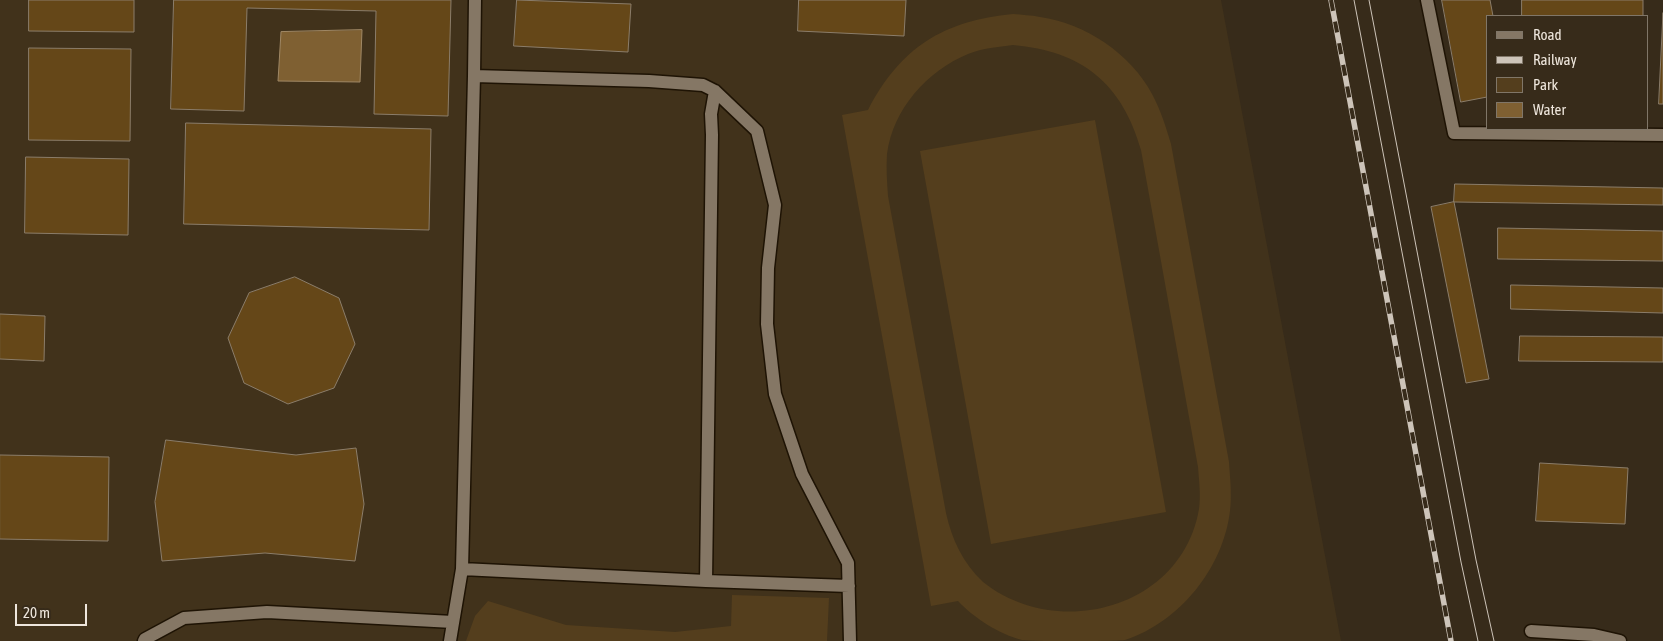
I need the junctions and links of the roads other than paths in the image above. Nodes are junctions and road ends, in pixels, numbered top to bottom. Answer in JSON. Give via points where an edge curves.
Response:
{"nodes":[{"id":1,"x":475,"y":0,"type":"edge"},
{"id":2,"x":1427,"y":0,"type":"edge"},
{"id":3,"x":474,"y":76,"type":"junction"},
{"id":4,"x":715,"y":91,"type":"junction"},
{"id":5,"x":1663,"y":135,"type":"edge"},
{"id":6,"x":462,"y":569,"type":"junction"},
{"id":7,"x":706,"y":581,"type":"junction"},
{"id":8,"x":849,"y":586,"type":"junction"},
{"id":9,"x":453,"y":622,"type":"junction"},
{"id":10,"x":1531,"y":631,"type":"dead end"},
{"id":11,"x":144,"y":641,"type":"edge"},
{"id":12,"x":450,"y":641,"type":"edge"},
{"id":13,"x":850,"y":641,"type":"edge"},
{"id":14,"x":1620,"y":641,"type":"edge"}],
"edges":[{"from":1,"to":3,"type":"street"},
{"from":2,"to":5,"type":"street","via":[[1454,132]]},
{"from":3,"to":4,"type":"street","via":[[649,81],[703,86]]},
{"from":3,"to":6,"type":"street"},
{"from":4,"to":7,"type":"street","via":[[711,114]]},
{"from":4,"to":8,"type":"street","via":[[757,131],[775,205],[768,268],[767,324],[775,394],[802,474],[848,563]]},
{"from":6,"to":7,"type":"street"},
{"from":6,"to":9,"type":"street"},
{"from":7,"to":8,"type":"street"},
{"from":8,"to":13,"type":"street"},
{"from":9,"to":11,"type":"street","via":[[267,612],[184,618]]},
{"from":9,"to":12,"type":"street"},
{"from":10,"to":14,"type":"street","via":[[1594,635]]}]}
